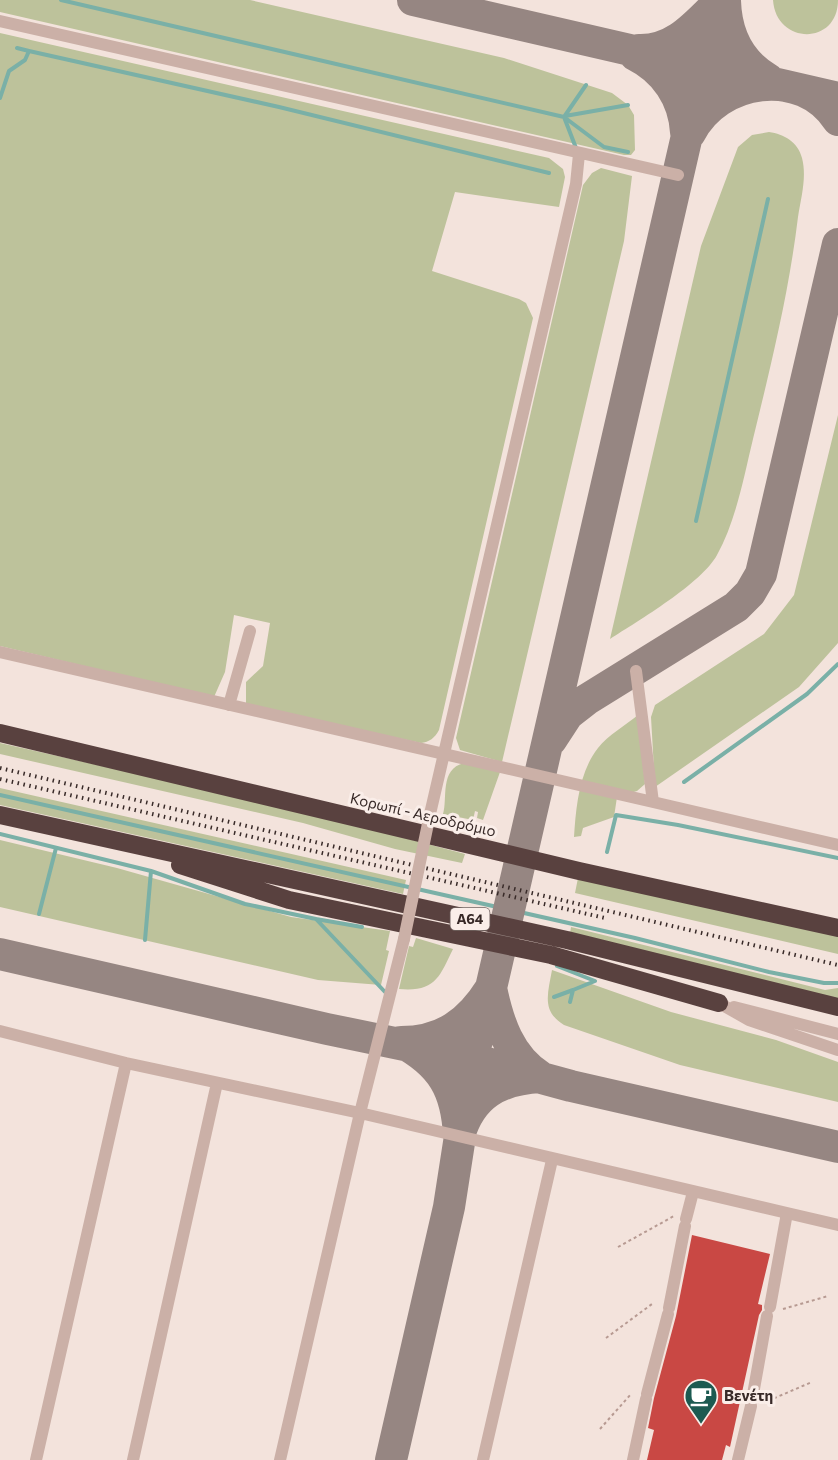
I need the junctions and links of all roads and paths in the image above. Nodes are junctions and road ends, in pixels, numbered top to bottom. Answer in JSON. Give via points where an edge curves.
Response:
{"nodes":[{"id":1,"x":0,"y":21,"type":"edge"},
{"id":2,"x":579,"y":154,"type":"junction"},
{"id":3,"x":678,"y":175,"type":"dead end"},
{"id":4,"x":250,"y":631,"type":"dead end"},
{"id":5,"x":0,"y":652,"type":"edge"},
{"id":6,"x":636,"y":670,"type":"dead end"},
{"id":7,"x":229,"y":705,"type":"junction"},
{"id":8,"x":0,"y":733,"type":"edge"},
{"id":9,"x":442,"y":755,"type":"junction"},
{"id":10,"x":653,"y":802,"type":"junction"},
{"id":11,"x":0,"y":815,"type":"edge"},
{"id":12,"x":101,"y":838,"type":"junction"},
{"id":13,"x":838,"y":845,"type":"edge"},
{"id":14,"x":838,"y":928,"type":"edge"},
{"id":15,"x":719,"y":1003,"type":"junction"},
{"id":16,"x":838,"y":1007,"type":"edge"},
{"id":17,"x":0,"y":1031,"type":"edge"},
{"id":18,"x":838,"y":1034,"type":"edge"},
{"id":19,"x":838,"y":1050,"type":"edge"},
{"id":20,"x":126,"y":1063,"type":"junction"},
{"id":21,"x":218,"y":1083,"type":"junction"},
{"id":22,"x":360,"y":1113,"type":"junction"},
{"id":23,"x":552,"y":1160,"type":"junction"},
{"id":24,"x":693,"y":1192,"type":"junction"},
{"id":25,"x":787,"y":1213,"type":"junction"},
{"id":26,"x":682,"y":1220,"type":"junction"},
{"id":27,"x":838,"y":1225,"type":"edge"},
{"id":28,"x":618,"y":1247,"type":"dead end"},
{"id":29,"x":828,"y":1296,"type":"dead end"},
{"id":30,"x":652,"y":1304,"type":"dead end"},
{"id":31,"x":772,"y":1311,"type":"junction"},
{"id":32,"x":606,"y":1338,"type":"dead end"},
{"id":33,"x":812,"y":1382,"type":"dead end"},
{"id":34,"x":631,"y":1394,"type":"dead end"},
{"id":35,"x":755,"y":1403,"type":"junction"},
{"id":36,"x":600,"y":1429,"type":"dead end"},
{"id":37,"x":36,"y":1460,"type":"edge"},
{"id":38,"x":133,"y":1460,"type":"edge"},
{"id":39,"x":280,"y":1460,"type":"edge"},
{"id":40,"x":483,"y":1460,"type":"edge"},
{"id":41,"x":633,"y":1460,"type":"edge"},
{"id":42,"x":738,"y":1460,"type":"edge"}],
"edges":[{"from":1,"to":2,"type":"street"},
{"from":2,"to":3,"type":"street"},
{"from":2,"to":9,"type":"street","via":[[576,184]]},
{"from":4,"to":7,"type":"street"},
{"from":5,"to":7,"type":"street"},
{"from":6,"to":10,"type":"street"},
{"from":7,"to":9,"type":"street"},
{"from":8,"to":14,"type":"highway","name":"Κορωπί - Αεροδρόμιο"},
{"from":9,"to":10,"type":"street"},
{"from":9,"to":22,"type":"street","bridge":true,"via":[[404,939]]},
{"from":10,"to":13,"type":"street"},
{"from":11,"to":12,"type":"highway","number":"Α64"},
{"from":12,"to":15,"type":"highway","via":[[289,900],[551,955]]},
{"from":12,"to":16,"type":"highway","number":"Α64","via":[[567,940]]},
{"from":15,"to":18,"type":"street"},
{"from":15,"to":19,"type":"street","via":[[749,1020]]},
{"from":17,"to":20,"type":"street"},
{"from":20,"to":21,"type":"street"},
{"from":20,"to":37,"type":"street"},
{"from":21,"to":22,"type":"street"},
{"from":21,"to":38,"type":"street"},
{"from":22,"to":23,"type":"street"},
{"from":22,"to":39,"type":"street"},
{"from":23,"to":24,"type":"street"},
{"from":23,"to":40,"type":"street"},
{"from":24,"to":25,"type":"street"},
{"from":24,"to":26,"type":"street"},
{"from":25,"to":27,"type":"street"},
{"from":25,"to":31,"type":"street"},
{"from":26,"to":28,"type":"path"},
{"from":26,"to":41,"type":"street","via":[[669,1311]]},
{"from":29,"to":31,"type":"path"},
{"from":30,"to":32,"type":"path"},
{"from":31,"to":35,"type":"street"},
{"from":33,"to":35,"type":"path"},
{"from":34,"to":36,"type":"path"},
{"from":35,"to":42,"type":"street"}]}
